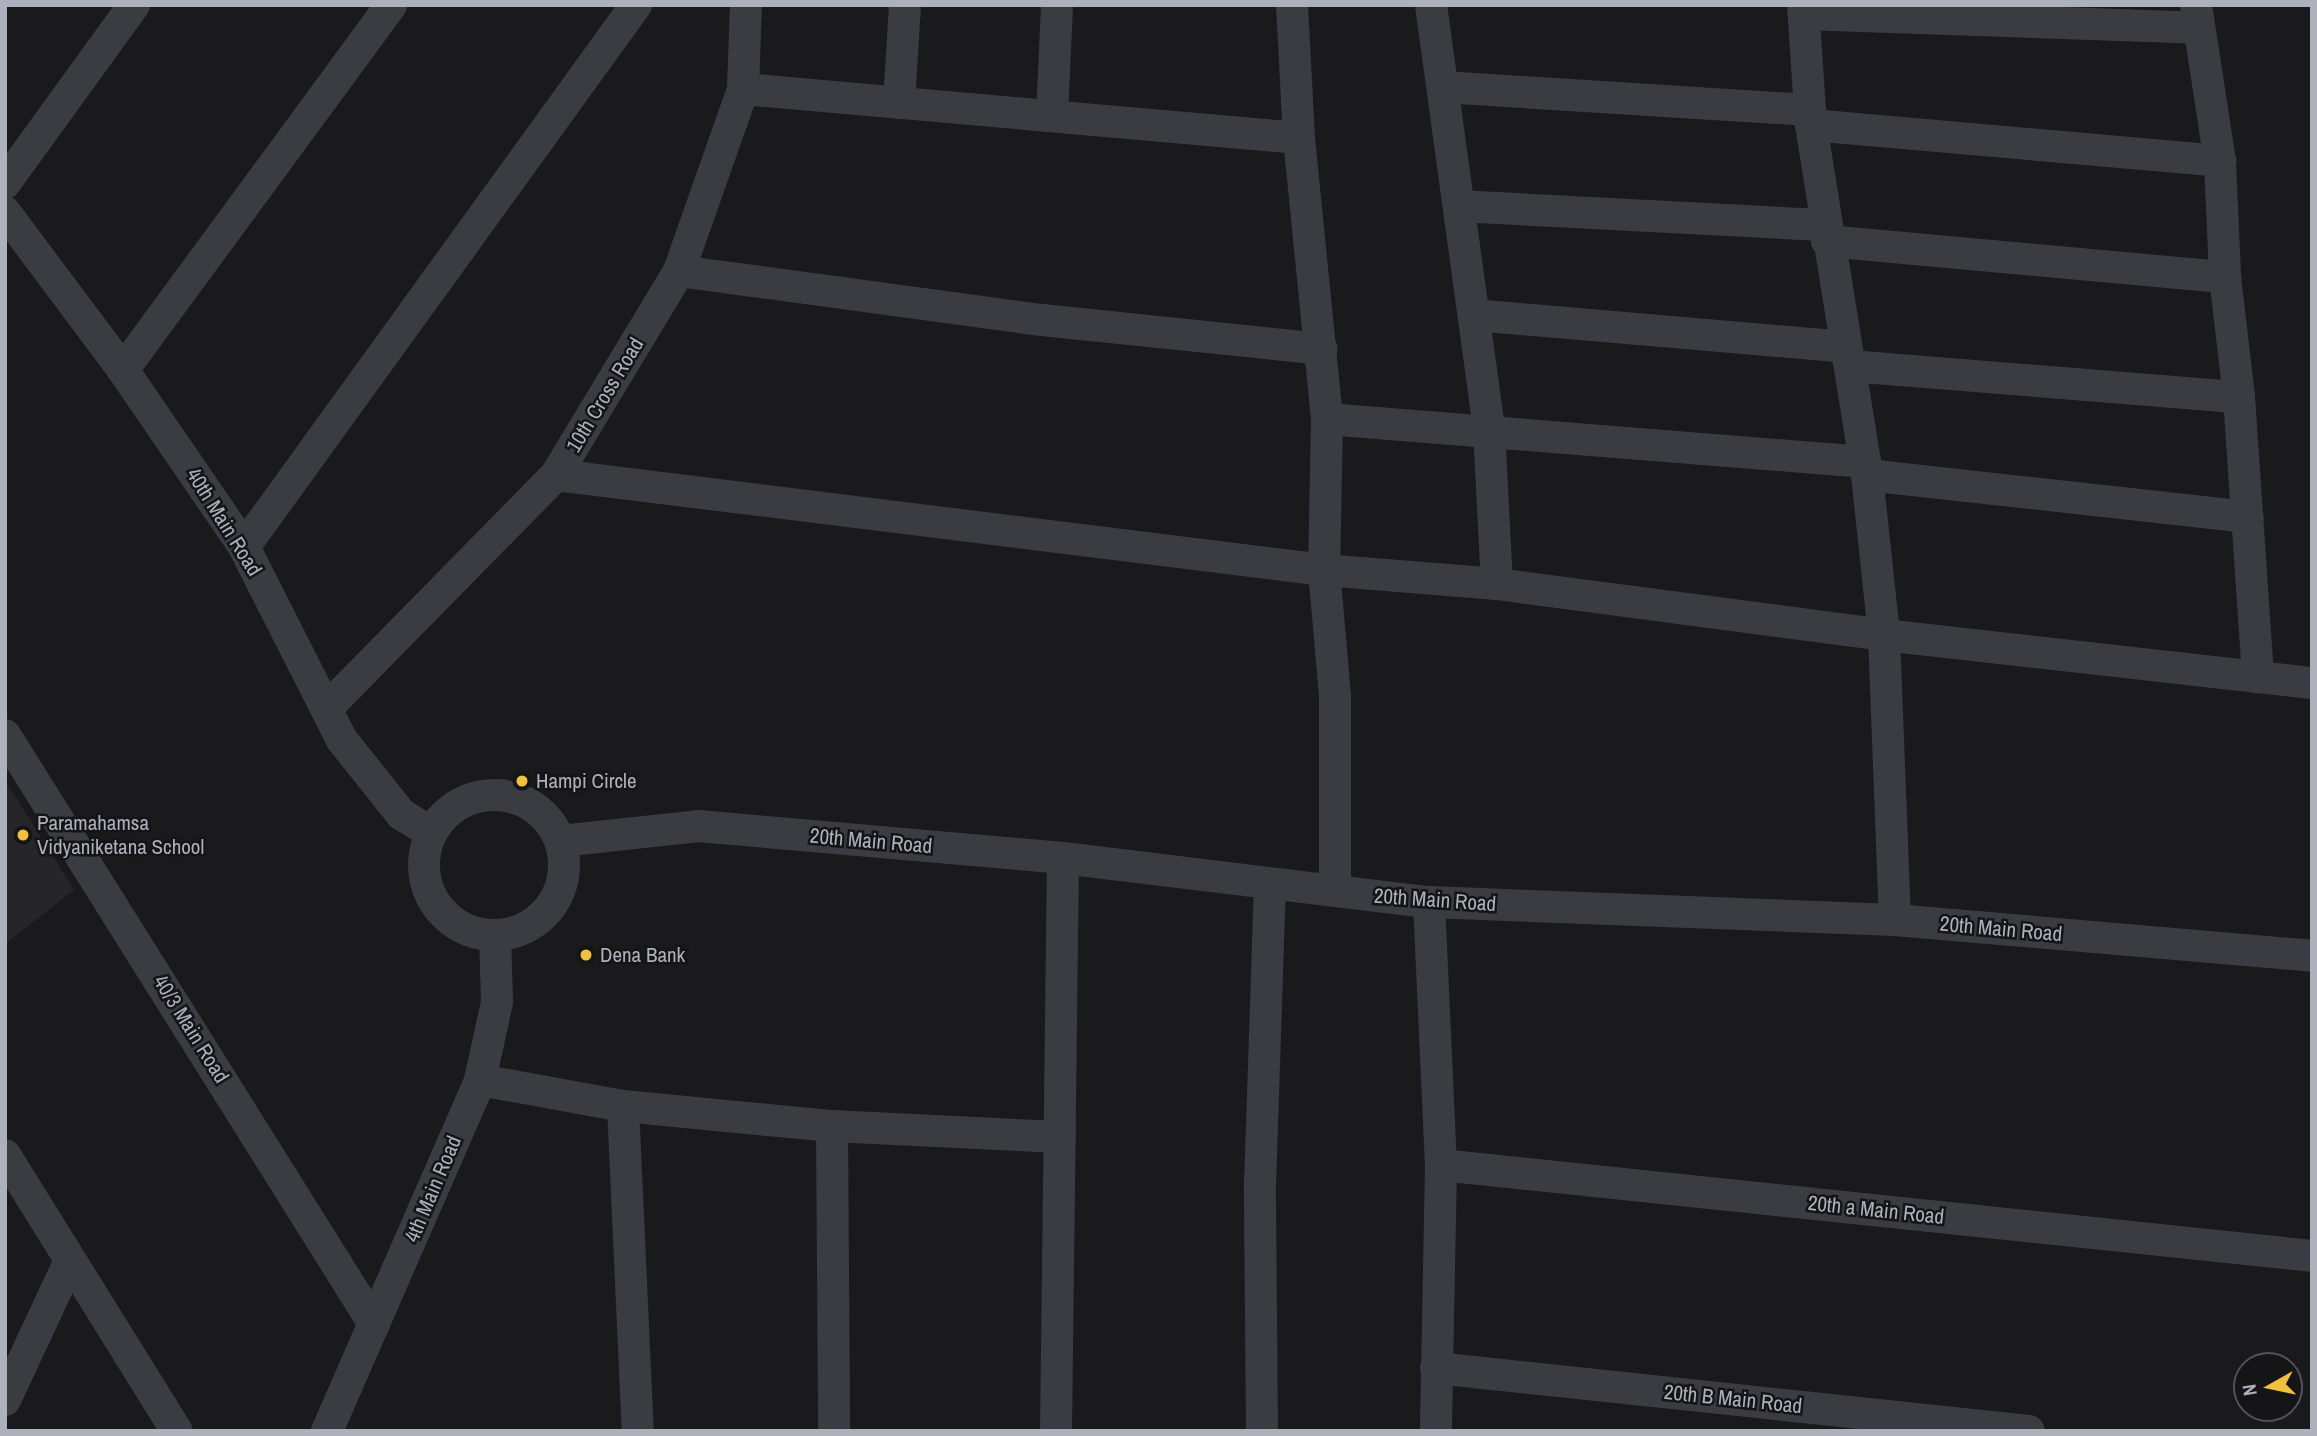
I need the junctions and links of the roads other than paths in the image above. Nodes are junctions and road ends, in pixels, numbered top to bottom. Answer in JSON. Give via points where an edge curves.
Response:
{"nodes":[{"id":1,"x":134,"y":5,"type":"edge"},
{"id":2,"x":391,"y":5,"type":"edge"},
{"id":3,"x":636,"y":5,"type":"edge"},
{"id":4,"x":746,"y":5,"type":"edge"},
{"id":5,"x":905,"y":5,"type":"edge"},
{"id":6,"x":1057,"y":5,"type":"edge"},
{"id":7,"x":1292,"y":5,"type":"edge"},
{"id":8,"x":1431,"y":5,"type":"edge"},
{"id":9,"x":1803,"y":10,"type":"edge"},
{"id":10,"x":2198,"y":17,"type":"edge"},
{"id":11,"x":1443,"y":87,"type":"junction"},
{"id":12,"x":743,"y":89,"type":"junction"},
{"id":13,"x":899,"y":103,"type":"junction"},
{"id":14,"x":1052,"y":116,"type":"junction"},
{"id":15,"x":1811,"y":117,"type":"junction"},
{"id":16,"x":1299,"y":138,"type":"junction"},
{"id":17,"x":2220,"y":161,"type":"junction"},
{"id":18,"x":5,"y":183,"type":"edge"},
{"id":19,"x":1459,"y":206,"type":"junction"},
{"id":20,"x":5,"y":212,"type":"edge"},
{"id":21,"x":1826,"y":233,"type":"junction"},
{"id":22,"x":679,"y":271,"type":"junction"},
{"id":23,"x":2225,"y":277,"type":"junction"},
{"id":24,"x":1474,"y":315,"type":"junction"},
{"id":25,"x":1321,"y":349,"type":"junction"},
{"id":26,"x":1848,"y":357,"type":"junction"},
{"id":27,"x":123,"y":370,"type":"junction"},
{"id":28,"x":2239,"y":397,"type":"junction"},
{"id":29,"x":1327,"y":419,"type":"junction"},
{"id":30,"x":1489,"y":428,"type":"junction"},
{"id":31,"x":1866,"y":469,"type":"junction"},
{"id":32,"x":556,"y":475,"type":"junction"},
{"id":33,"x":2248,"y":517,"type":"junction"},
{"id":34,"x":244,"y":547,"type":"junction"},
{"id":35,"x":1324,"y":570,"type":"junction"},
{"id":36,"x":1497,"y":584,"type":"junction"},
{"id":37,"x":1884,"y":635,"type":"junction"},
{"id":38,"x":2258,"y":677,"type":"junction"},
{"id":39,"x":2312,"y":683,"type":"edge"},
{"id":40,"x":327,"y":708,"type":"junction"},
{"id":41,"x":5,"y":735,"type":"edge"},
{"id":42,"x":432,"y":833,"type":"junction"},
{"id":43,"x":561,"y":841,"type":"junction"},
{"id":44,"x":1063,"y":858,"type":"junction"},
{"id":45,"x":1270,"y":885,"type":"junction"},
{"id":46,"x":1335,"y":891,"type":"junction"},
{"id":47,"x":1429,"y":902,"type":"junction"},
{"id":48,"x":1895,"y":920,"type":"junction"},
{"id":49,"x":495,"y":936,"type":"junction"},
{"id":50,"x":2312,"y":956,"type":"edge"},
{"id":51,"x":480,"y":1080,"type":"junction"},
{"id":52,"x":623,"y":1106,"type":"junction"},
{"id":53,"x":832,"y":1126,"type":"junction"},
{"id":54,"x":1060,"y":1137,"type":"junction"},
{"id":55,"x":5,"y":1155,"type":"edge"},
{"id":56,"x":1441,"y":1165,"type":"junction"},
{"id":57,"x":2312,"y":1256,"type":"edge"},
{"id":58,"x":69,"y":1263,"type":"junction"},
{"id":59,"x":374,"y":1324,"type":"junction"},
{"id":60,"x":1436,"y":1368,"type":"junction"},
{"id":61,"x":5,"y":1400,"type":"edge"},
{"id":62,"x":177,"y":1431,"type":"edge"},
{"id":63,"x":327,"y":1431,"type":"edge"},
{"id":64,"x":638,"y":1431,"type":"edge"},
{"id":65,"x":834,"y":1431,"type":"edge"},
{"id":66,"x":1056,"y":1431,"type":"edge"},
{"id":67,"x":1262,"y":1431,"type":"edge"},
{"id":68,"x":1436,"y":1431,"type":"edge"},
{"id":69,"x":2029,"y":1431,"type":"edge"}],
"edges":[{"from":1,"to":18,"type":"street"},
{"from":2,"to":27,"type":"street"},
{"from":3,"to":34,"type":"street"},
{"from":4,"to":12,"type":"street","name":"10th Cross Road"},
{"from":5,"to":13,"type":"street"},
{"from":6,"to":14,"type":"street"},
{"from":7,"to":16,"type":"street"},
{"from":8,"to":11,"type":"street"},
{"from":9,"to":10,"type":"street"},
{"from":9,"to":15,"type":"street"},
{"from":10,"to":17,"type":"street"},
{"from":11,"to":15,"type":"street"},
{"from":11,"to":19,"type":"street"},
{"from":12,"to":13,"type":"street"},
{"from":12,"to":22,"type":"street","name":"10th Cross Road"},
{"from":13,"to":14,"type":"street"},
{"from":14,"to":16,"type":"street"},
{"from":15,"to":17,"type":"street"},
{"from":15,"to":21,"type":"street"},
{"from":16,"to":25,"type":"street"},
{"from":17,"to":23,"type":"street"},
{"from":19,"to":21,"type":"street"},
{"from":19,"to":24,"type":"street"},
{"from":20,"to":27,"type":"street","name":"40th Main Road"},
{"from":21,"to":23,"type":"street"},
{"from":21,"to":26,"type":"street"},
{"from":22,"to":25,"type":"street","via":[[1042,320]]},
{"from":22,"to":32,"type":"street","name":"10th Cross Road"},
{"from":23,"to":28,"type":"street"},
{"from":24,"to":26,"type":"street"},
{"from":24,"to":30,"type":"street"},
{"from":25,"to":29,"type":"street"},
{"from":26,"to":28,"type":"street"},
{"from":26,"to":31,"type":"street"},
{"from":27,"to":34,"type":"street","name":"40th Main Road"},
{"from":28,"to":33,"type":"street"},
{"from":29,"to":30,"type":"street"},
{"from":29,"to":35,"type":"street"},
{"from":30,"to":31,"type":"street"},
{"from":30,"to":36,"type":"street"},
{"from":31,"to":33,"type":"street"},
{"from":31,"to":37,"type":"street"},
{"from":32,"to":35,"type":"street"},
{"from":32,"to":40,"type":"street","name":"10th Cross Road"},
{"from":33,"to":38,"type":"street"},
{"from":34,"to":40,"type":"street","name":"40th Main Road"},
{"from":35,"to":36,"type":"street"},
{"from":35,"to":46,"type":"street","via":[[1335,696]]},
{"from":36,"to":37,"type":"street"},
{"from":37,"to":38,"type":"street"},
{"from":37,"to":48,"type":"street"},
{"from":38,"to":39,"type":"street"},
{"from":40,"to":42,"type":"street","name":"40th Main Road","via":[[342,740],[401,814]]},
{"from":41,"to":59,"type":"street","name":"40/3 Main Road"},
{"from":42,"to":43,"type":"street","via":[[452,808],[493,794],[515,797],[534,807],[551,822]]},
{"from":42,"to":49,"type":"street","via":[[424,866],[438,907],[474,933]]},
{"from":43,"to":44,"type":"street","name":"20th Main Road","via":[[698,826]]},
{"from":43,"to":49,"type":"street","via":[[565,864],[552,906],[517,932]]},
{"from":44,"to":45,"type":"street","name":"20th Main Road"},
{"from":44,"to":54,"type":"street"},
{"from":45,"to":46,"type":"street","name":"20th Main Road"},
{"from":45,"to":67,"type":"street","via":[[1261,1185]]},
{"from":46,"to":47,"type":"street","name":"20th Main Road"},
{"from":47,"to":48,"type":"street","name":"20th Main Road"},
{"from":47,"to":56,"type":"street"},
{"from":48,"to":50,"type":"street","name":"20th Main Road"},
{"from":49,"to":51,"type":"street","name":"4th Main Road","via":[[497,1002]]},
{"from":51,"to":52,"type":"street"},
{"from":51,"to":59,"type":"street","name":"4th Main Road"},
{"from":52,"to":53,"type":"street"},
{"from":52,"to":64,"type":"street"},
{"from":53,"to":54,"type":"street"},
{"from":53,"to":65,"type":"street"},
{"from":54,"to":66,"type":"street"},
{"from":55,"to":58,"type":"street"},
{"from":56,"to":57,"type":"street","name":"20th a Main Road"},
{"from":56,"to":60,"type":"street"},
{"from":58,"to":61,"type":"street"},
{"from":58,"to":62,"type":"street"},
{"from":59,"to":63,"type":"street","name":"4th Main Road"},
{"from":60,"to":68,"type":"street"},
{"from":60,"to":69,"type":"street","name":"20th B Main Road"}]}
